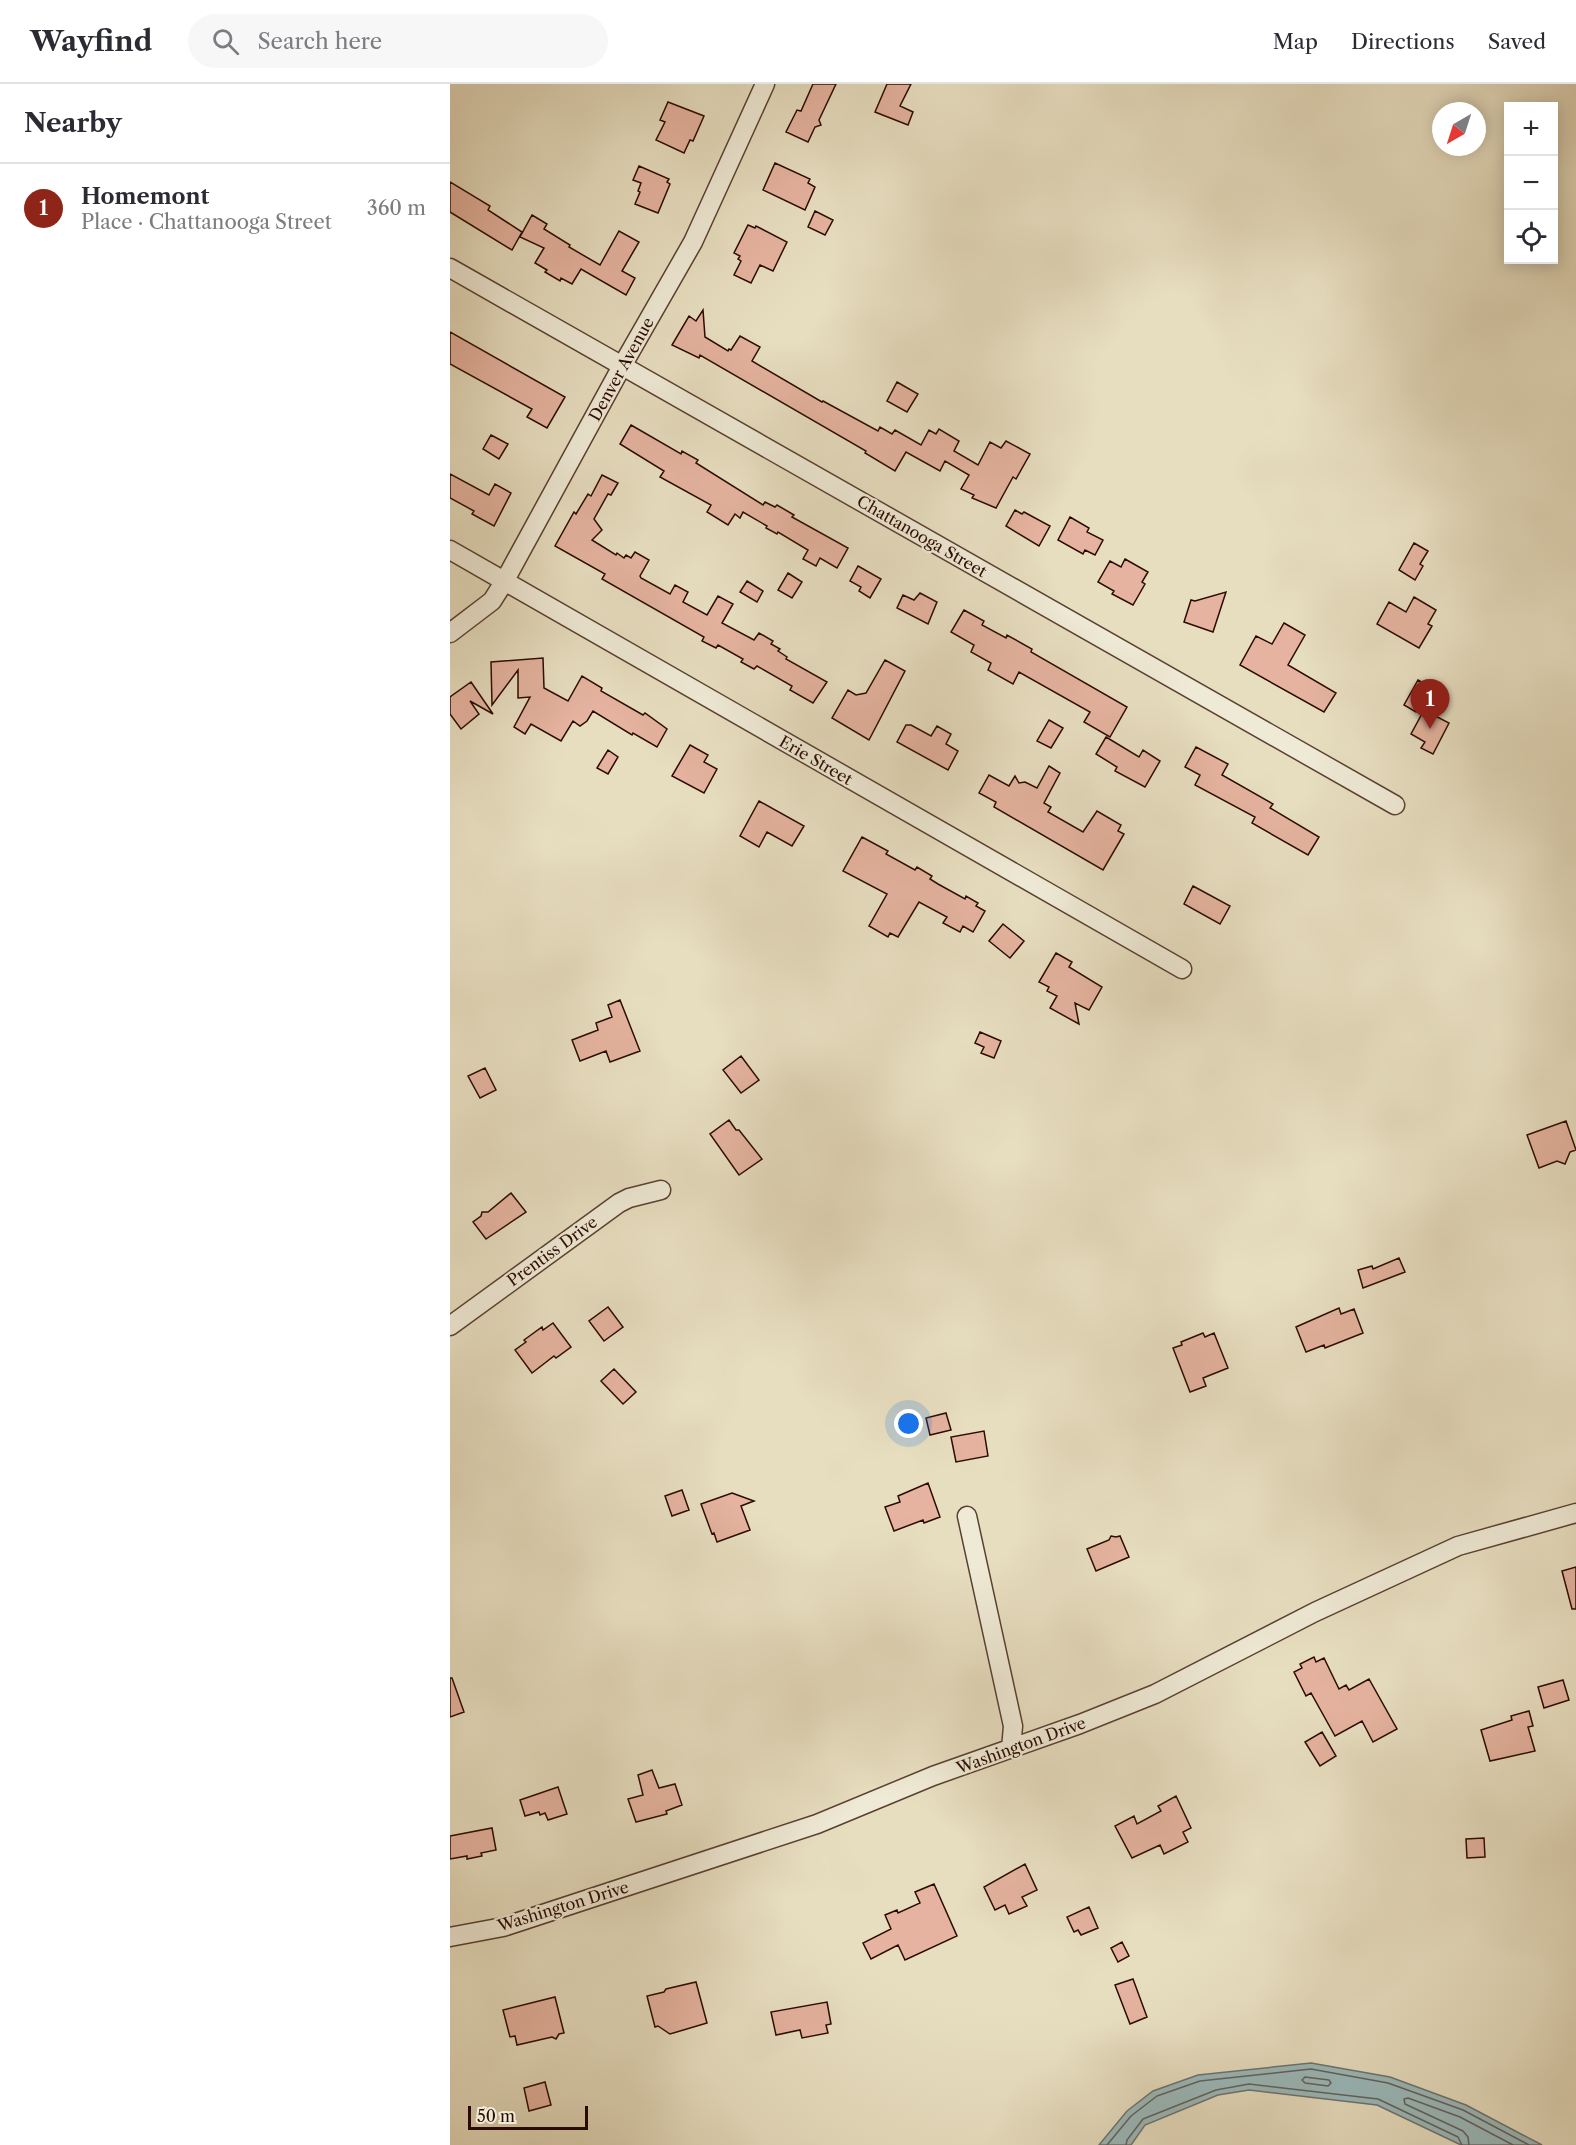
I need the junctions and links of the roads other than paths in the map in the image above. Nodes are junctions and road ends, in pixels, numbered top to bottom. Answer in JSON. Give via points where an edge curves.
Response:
{"nodes":[{"id":1,"x":765,"y":84,"type":"edge"},
{"id":2,"x":450,"y":268,"type":"edge"},
{"id":3,"x":622,"y":366,"type":"junction"},
{"id":4,"x":450,"y":550,"type":"edge"},
{"id":5,"x":504,"y":582,"type":"junction"},
{"id":6,"x":450,"y":633,"type":"edge"},
{"id":7,"x":1395,"y":805,"type":"dead end"},
{"id":8,"x":1182,"y":969,"type":"dead end"},
{"id":9,"x":661,"y":1190,"type":"dead end"},
{"id":10,"x":450,"y":1326,"type":"edge"},
{"id":11,"x":1576,"y":1514,"type":"edge"},
{"id":12,"x":967,"y":1516,"type":"dead end"},
{"id":13,"x":1011,"y":1749,"type":"junction"},
{"id":14,"x":450,"y":1937,"type":"edge"}],
"edges":[{"from":1,"to":3,"type":"street","name":"Denver Avenue","via":[[693,242]]},
{"from":2,"to":3,"type":"street","name":"Chattanooga Street"},
{"from":3,"to":5,"type":"street","name":"Denver Avenue"},
{"from":3,"to":7,"type":"street","name":"Chattanooga Street"},
{"from":4,"to":5,"type":"street","name":"Erie Street"},
{"from":5,"to":6,"type":"street","name":"Denver Avenue","via":[[492,601]]},
{"from":5,"to":8,"type":"street","name":"Erie Street"},
{"from":9,"to":10,"type":"street","name":"Prentiss Drive","via":[[619,1203]]},
{"from":11,"to":13,"type":"street","name":"Washington Drive","via":[[1458,1546],[1315,1612],[1155,1694]]},
{"from":12,"to":13,"type":"street","via":[[1013,1726]]},
{"from":13,"to":14,"type":"street","name":"Washington Drive","via":[[925,1779],[817,1824],[503,1927]]}]}
